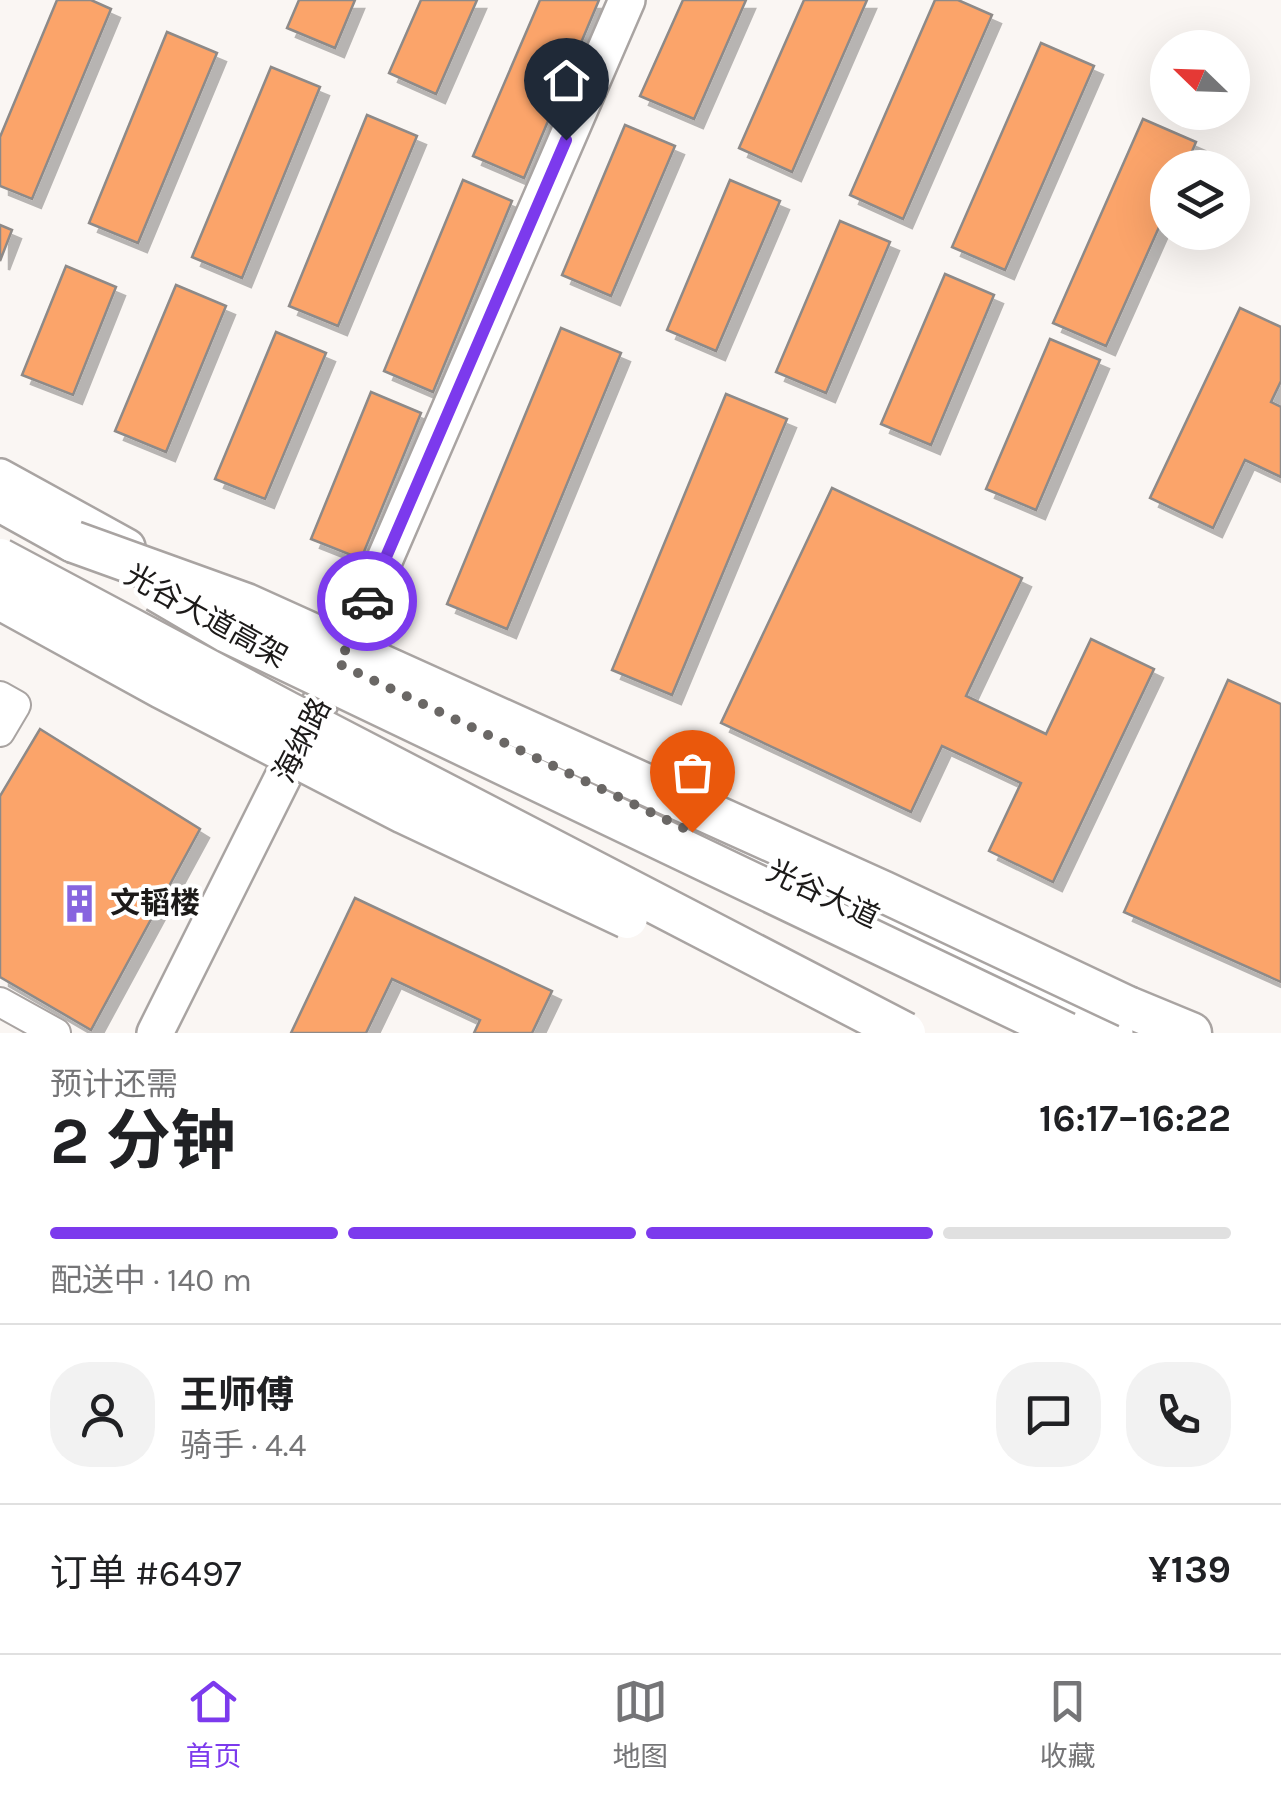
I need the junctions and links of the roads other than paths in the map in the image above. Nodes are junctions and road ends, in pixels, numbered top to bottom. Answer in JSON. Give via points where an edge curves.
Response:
{"nodes":[{"id":1,"x":627,"y":0,"type":"edge"},
{"id":2,"x":0,"y":477,"type":"edge"},
{"id":3,"x":0,"y":501,"type":"edge"},
{"id":4,"x":74,"y":542,"type":"junction"},
{"id":5,"x":0,"y":559,"type":"edge"},
{"id":6,"x":1,"y":591,"type":"edge"},
{"id":7,"x":339,"y":664,"type":"junction"},
{"id":8,"x":0,"y":696,"type":"edge"},
{"id":9,"x":0,"y":732,"type":"edge"},
{"id":10,"x":304,"y":736,"type":"junction"},
{"id":11,"x":0,"y":1002,"type":"edge"},
{"id":12,"x":56,"y":1033,"type":"edge"},
{"id":13,"x":154,"y":1033,"type":"edge"},
{"id":14,"x":896,"y":1033,"type":"edge"},
{"id":15,"x":905,"y":1033,"type":"edge"},
{"id":16,"x":922,"y":1033,"type":"edge"},
{"id":17,"x":1066,"y":1033,"type":"edge"},
{"id":18,"x":1115,"y":1033,"type":"edge"},
{"id":19,"x":1191,"y":1033,"type":"edge"}],
"edges":[{"from":1,"to":7,"type":"main road","name":"海纳路"},
{"from":2,"to":7,"type":"main road","name":"光谷大道"},
{"from":3,"to":4,"type":"highway","name":"光谷大道高架"},
{"from":4,"to":17,"type":"highway","name":"光谷大道高架","bridge":true,"via":[[227,632]]},
{"from":4,"to":19,"type":"highway","bridge":true,"via":[[246,604]]},
{"from":5,"to":15,"type":"highway","name":"光谷大道高架","bridge":true},
{"from":6,"to":10,"type":"main road"},
{"from":6,"to":14,"type":"highway","bridge":true,"via":[[162,688],[404,814]]},
{"from":7,"to":10,"type":"main road","name":"海纳路"},
{"from":7,"to":18,"type":"main road","name":"光谷大道"},
{"from":8,"to":9,"type":"lane","via":[[16,705]]},
{"from":10,"to":13,"type":"main road","name":"海纳路"},
{"from":10,"to":16,"type":"main road"},
{"from":11,"to":12,"type":"lane"}]}
